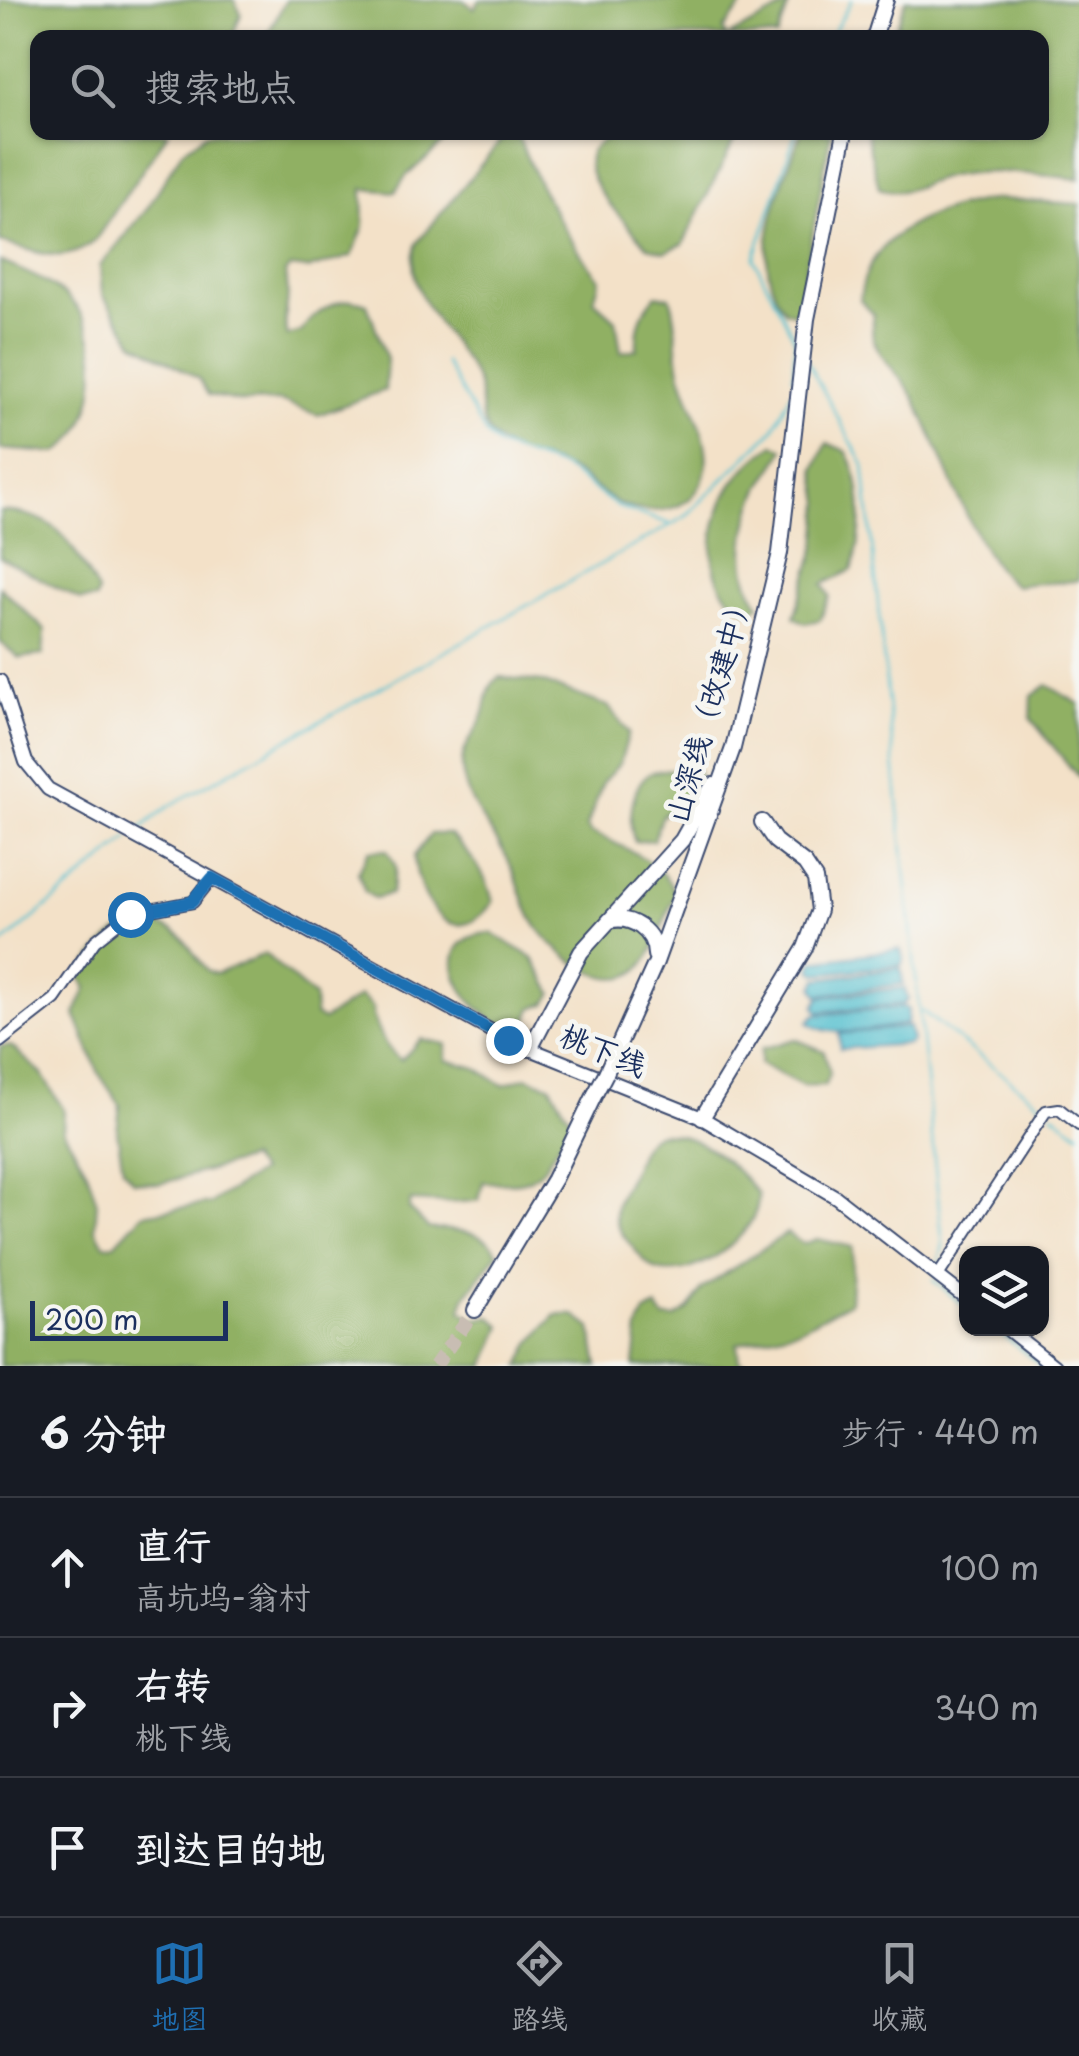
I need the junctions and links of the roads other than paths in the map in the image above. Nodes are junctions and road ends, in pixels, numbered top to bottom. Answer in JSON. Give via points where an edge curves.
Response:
{"nodes":[{"id":1,"x":886,"y":0,"type":"edge"},
{"id":2,"x":877,"y":30,"type":"edge"},
{"id":3,"x":843,"y":140,"type":"edge"},
{"id":4,"x":0,"y":681,"type":"edge"},
{"id":5,"x":746,"y":695,"type":"junction"},
{"id":6,"x":14,"y":725,"type":"junction"},
{"id":7,"x":0,"y":730,"type":"edge"},
{"id":8,"x":762,"y":822,"type":"dead end"},
{"id":9,"x":212,"y":878,"type":"junction"},
{"id":10,"x":608,"y":921,"type":"junction"},
{"id":11,"x":656,"y":962,"type":"junction"},
{"id":12,"x":0,"y":1042,"type":"edge"},
{"id":13,"x":530,"y":1049,"type":"junction"},
{"id":14,"x":702,"y":1118,"type":"junction"},
{"id":15,"x":1079,"y":1125,"type":"edge"},
{"id":16,"x":938,"y":1276,"type":"junction"},
{"id":17,"x":959,"y":1292,"type":"edge"},
{"id":18,"x":475,"y":1310,"type":"tunnel mouth"},
{"id":19,"x":1016,"y":1336,"type":"edge"},
{"id":20,"x":1054,"y":1366,"type":"edge"}],
"edges":[{"from":1,"to":2,"type":"highway"},
{"from":3,"to":5,"type":"highway","name":"山深线（改建中）","via":[[807,320],[780,553]]},
{"from":4,"to":6,"type":"main road","name":"桃下线"},
{"from":5,"to":10,"type":"highway","via":[[695,822]]},
{"from":5,"to":11,"type":"highway","name":"山深线（改建中）"},
{"from":6,"to":7,"type":"street"},
{"from":6,"to":9,"type":"main road","name":"桃下线","via":[[26,762],[48,788]]},
{"from":8,"to":14,"type":"highway","via":[[806,864],[819,910],[805,948]]},
{"from":9,"to":12,"type":"street","via":[[192,902],[130,914],[95,941],[55,999]]},
{"from":9,"to":13,"type":"main road","name":"桃下线"},
{"from":10,"to":11,"type":"highway","via":[[630,920],[649,934]]},
{"from":10,"to":13,"type":"highway","via":[[580,952]]},
{"from":11,"to":18,"type":"highway","name":"山深线（改建中）","bridge":true,"via":[[554,1179]]},
{"from":13,"to":14,"type":"main road","name":"桃下线"},
{"from":14,"to":16,"type":"main road","name":"桃下线","via":[[836,1197]]},
{"from":15,"to":16,"type":"street","via":[[1060,1109],[1046,1111]]},
{"from":16,"to":17,"type":"main road","name":"桃下线"},
{"from":19,"to":20,"type":"main road"}]}
